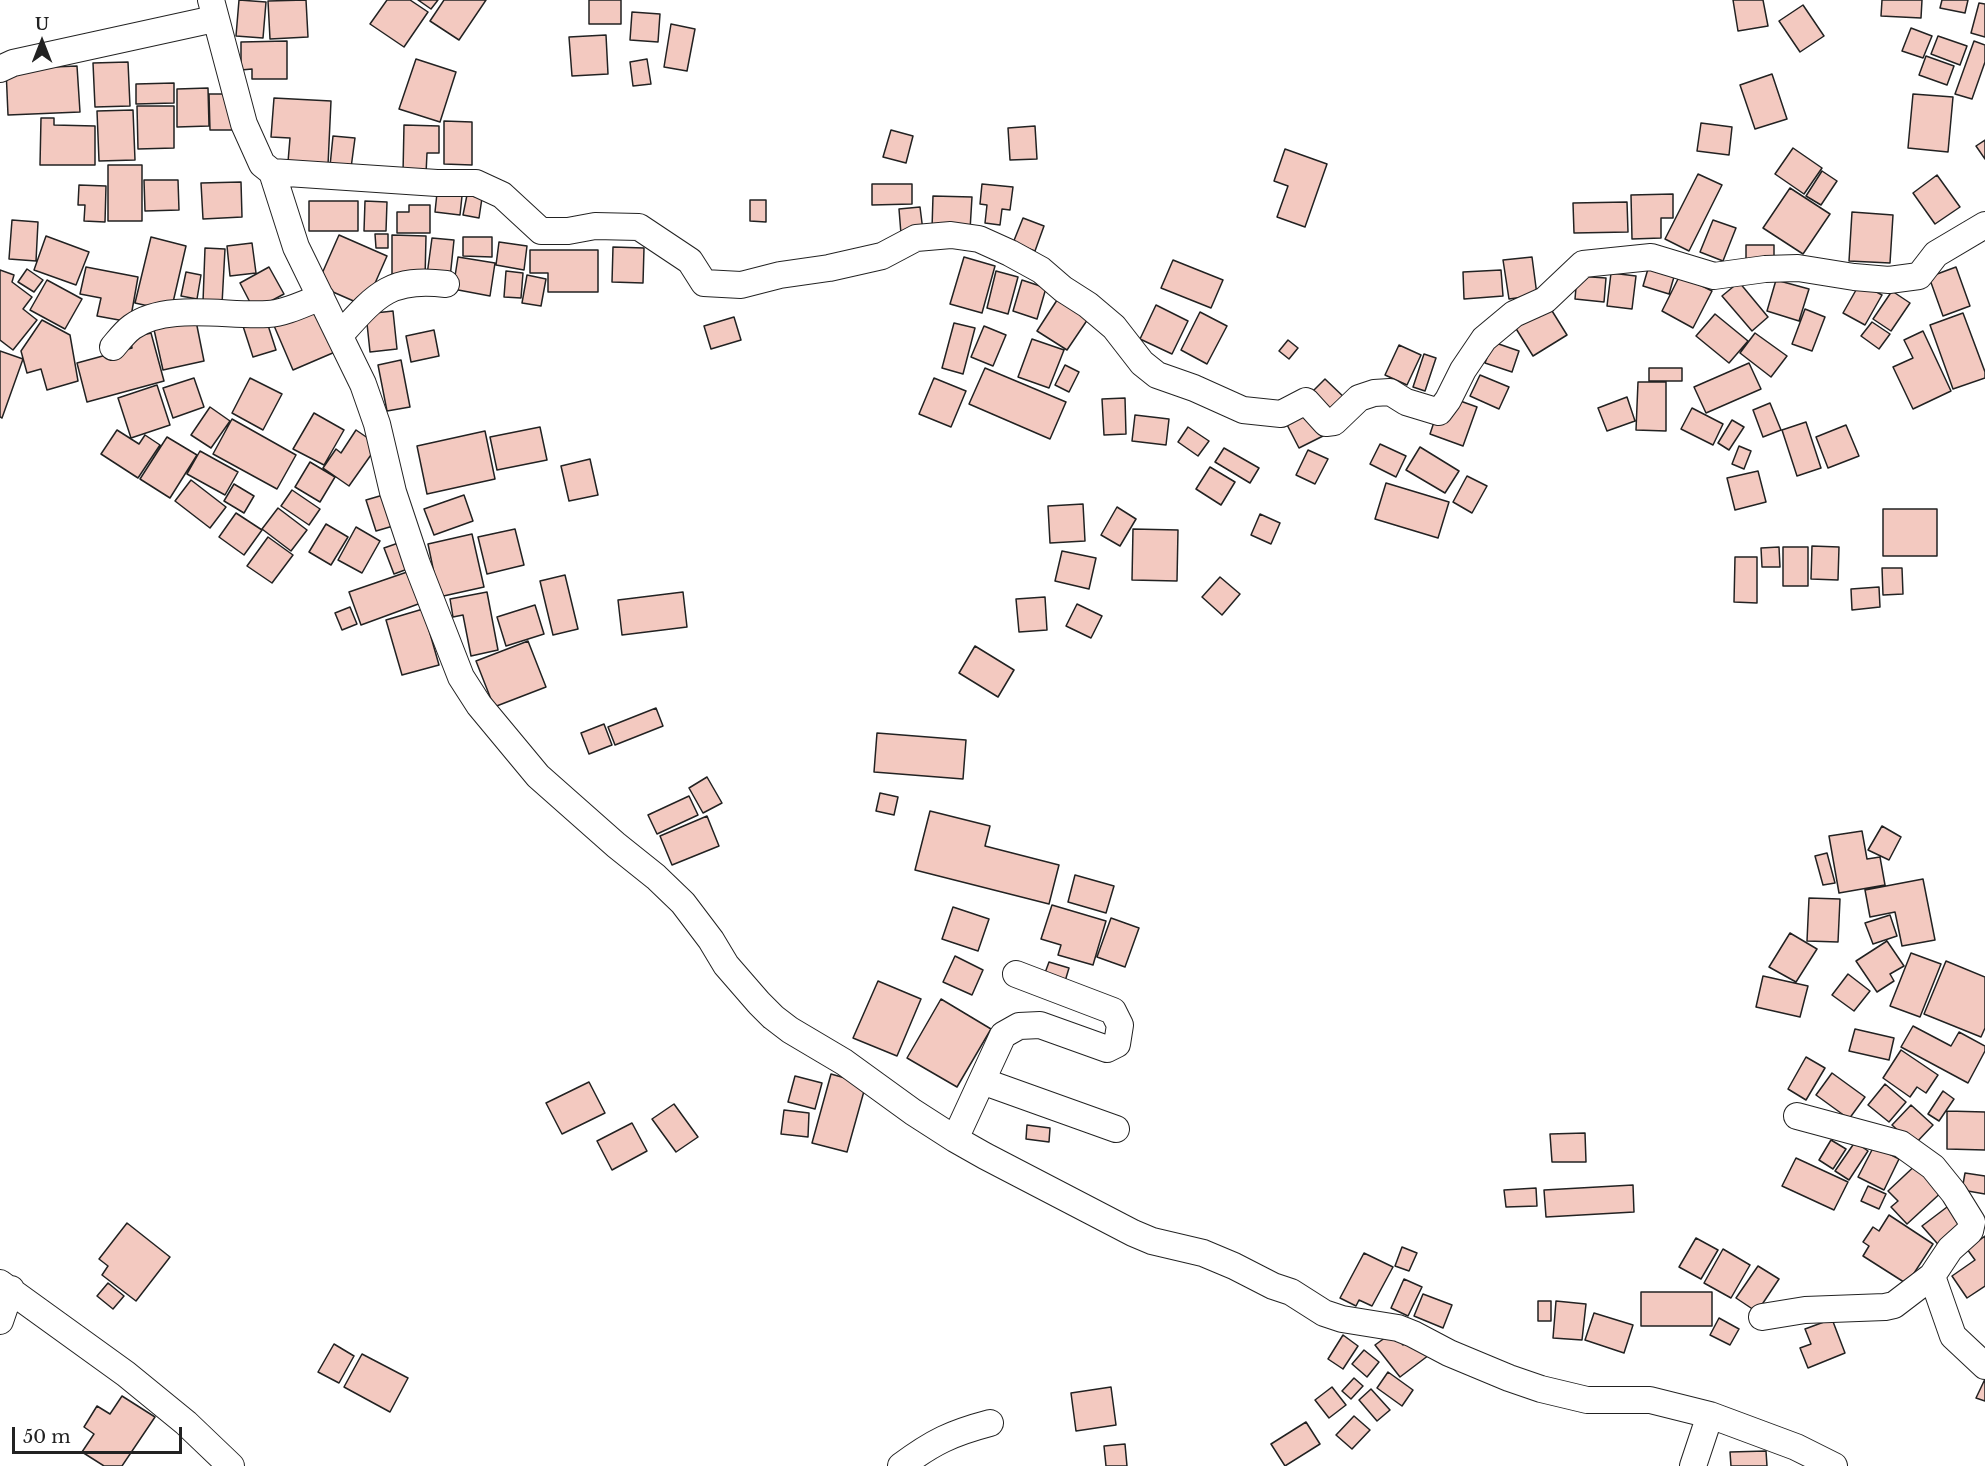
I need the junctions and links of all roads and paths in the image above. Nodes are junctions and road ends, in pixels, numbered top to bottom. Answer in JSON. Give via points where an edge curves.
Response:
{"nodes":[{"id":1,"x":213,"y":9,"type":"edge"},
{"id":2,"x":0,"y":69,"type":"edge"},
{"id":3,"x":272,"y":172,"type":"junction"},
{"id":4,"x":1985,"y":225,"type":"edge"},
{"id":5,"x":446,"y":284,"type":"dead end"},
{"id":6,"x":321,"y":297,"type":"junction"},
{"id":7,"x":340,"y":335,"type":"junction"},
{"id":8,"x":113,"y":346,"type":"dead end"},
{"id":9,"x":1016,"y":974,"type":"dead end"},
{"id":10,"x":982,"y":1081,"type":"junction"},
{"id":11,"x":1797,"y":1116,"type":"dead end"},
{"id":12,"x":1116,"y":1129,"type":"dead end"},
{"id":13,"x":955,"y":1139,"type":"junction"},
{"id":14,"x":1932,"y":1276,"type":"junction"},
{"id":15,"x":5,"y":1286,"type":"edge"},
{"id":16,"x":1762,"y":1317,"type":"dead end"},
{"id":17,"x":0,"y":1321,"type":"edge"},
{"id":18,"x":1985,"y":1366,"type":"edge"},
{"id":19,"x":1710,"y":1415,"type":"junction"},
{"id":20,"x":990,"y":1423,"type":"dead end"},
{"id":21,"x":231,"y":1466,"type":"edge"},
{"id":22,"x":901,"y":1466,"type":"edge"},
{"id":23,"x":1693,"y":1466,"type":"edge"},
{"id":24,"x":1834,"y":1466,"type":"edge"}],
"edges":[{"from":1,"to":2,"type":"street"},
{"from":1,"to":3,"type":"street","via":[[244,124],[262,164]]},
{"from":3,"to":4,"type":"street","via":[[476,183],[502,195],[542,231],[639,227],[690,261],[704,283],[741,285],[829,268],[882,256],[916,238],[951,235],[979,239],[1041,270],[1088,305],[1114,327],[1142,363],[1157,375],[1243,410],[1281,414],[1306,401],[1326,423],[1334,422],[1359,398],[1374,393],[1390,392],[1406,402],[1439,412],[1484,339],[1514,314],[1545,300],[1582,264],[1651,257],[1714,276],[1798,268],[1889,280],[1919,276],[1936,254]]},
{"from":3,"to":6,"type":"street","via":[[296,247]]},
{"from":5,"to":7,"type":"street","via":[[395,286],[358,314]]},
{"from":6,"to":7,"type":"street"},
{"from":6,"to":8,"type":"street","via":[[271,314],[219,311],[156,316],[133,326]]},
{"from":7,"to":13,"type":"street","via":[[363,384],[417,564],[461,677],[479,705],[538,776],[683,903],[726,965],[773,1017]]},
{"from":9,"to":10,"type":"street","via":[[1113,1011],[1120,1024],[1117,1044],[1107,1049],[1040,1024],[1019,1026],[1003,1035]]},
{"from":10,"to":12,"type":"street"},
{"from":10,"to":13,"type":"street"},
{"from":11,"to":14,"type":"street","via":[[1901,1144],[1934,1167],[1972,1222],[1970,1231],[1950,1249]]},
{"from":13,"to":19,"type":"street","via":[[1116,1225],[1152,1241],[1203,1253],[1333,1316],[1398,1328],[1469,1362],[1566,1396],[1650,1401]]},
{"from":14,"to":16,"type":"street","via":[[1894,1305],[1805,1310]]},
{"from":14,"to":18,"type":"street","via":[[1953,1336]]},
{"from":15,"to":17,"type":"street"},
{"from":15,"to":21,"type":"street","via":[[126,1374]]},
{"from":19,"to":23,"type":"street"},
{"from":19,"to":24,"type":"street","via":[[1796,1447]]},
{"from":20,"to":22,"type":"street","via":[[951,1434]]}]}
